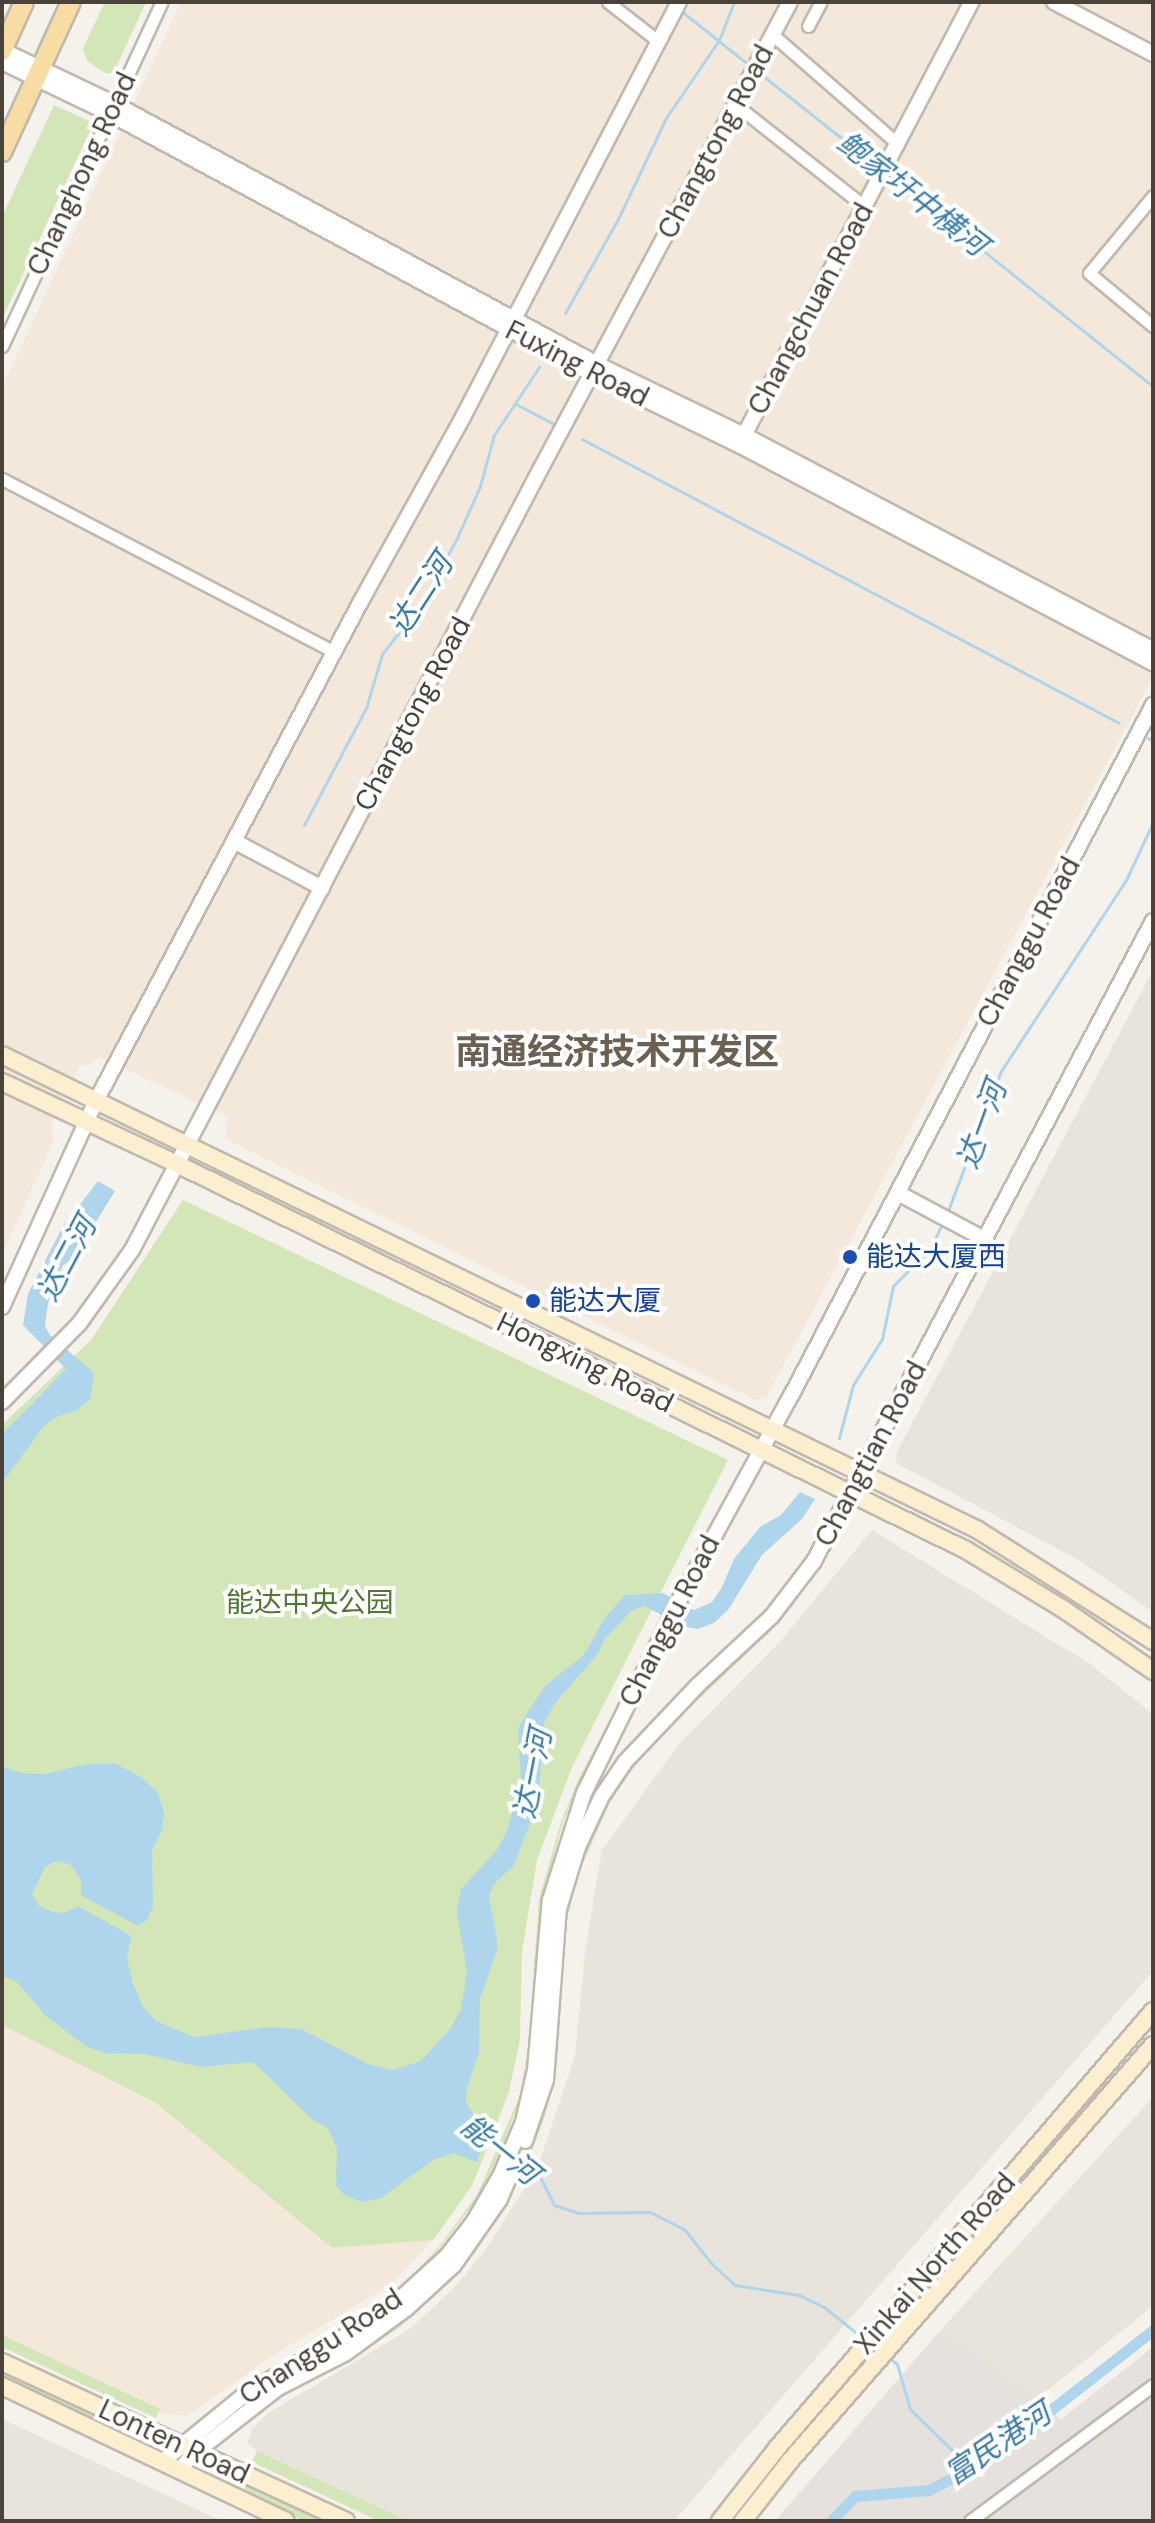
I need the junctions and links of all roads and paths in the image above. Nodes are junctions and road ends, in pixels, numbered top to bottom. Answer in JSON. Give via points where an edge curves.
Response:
{"nodes":[{"id":1,"x":24,"y":2,"type":"edge"},
{"id":2,"x":71,"y":2,"type":"edge"},
{"id":3,"x":162,"y":2,"type":"edge"},
{"id":4,"x":608,"y":2,"type":"edge"},
{"id":5,"x":679,"y":2,"type":"edge"},
{"id":6,"x":790,"y":2,"type":"edge"},
{"id":7,"x":821,"y":2,"type":"edge"},
{"id":8,"x":971,"y":2,"type":"edge"},
{"id":9,"x":1054,"y":2,"type":"edge"},
{"id":10,"x":808,"y":26,"type":"dead end"},
{"id":11,"x":660,"y":37,"type":"junction"},
{"id":12,"x":769,"y":42,"type":"junction"},
{"id":13,"x":2,"y":50,"type":"edge"},
{"id":14,"x":1153,"y":54,"type":"edge"},
{"id":15,"x":2,"y":62,"type":"edge"},
{"id":16,"x":39,"y":73,"type":"junction"},
{"id":17,"x":739,"y":99,"type":"junction"},
{"id":18,"x":112,"y":109,"type":"junction"},
{"id":19,"x":898,"y":144,"type":"junction"},
{"id":20,"x":2,"y":152,"type":"edge"},
{"id":21,"x":1153,"y":196,"type":"edge"},
{"id":22,"x":865,"y":207,"type":"junction"},
{"id":23,"x":510,"y":324,"type":"junction"},
{"id":24,"x":1153,"y":326,"type":"edge"},
{"id":25,"x":2,"y":346,"type":"edge"},
{"id":26,"x":596,"y":370,"type":"junction"},
{"id":27,"x":742,"y":440,"type":"junction"},
{"id":28,"x":2,"y":479,"type":"edge"},
{"id":29,"x":1153,"y":650,"type":"edge"},
{"id":30,"x":334,"y":652,"type":"junction"},
{"id":31,"x":1153,"y":663,"type":"edge"},
{"id":32,"x":1153,"y":705,"type":"edge"},
{"id":33,"x":234,"y":841,"type":"junction"},
{"id":34,"x":322,"y":888,"type":"junction"},
{"id":35,"x":1153,"y":921,"type":"edge"},
{"id":36,"x":2,"y":1055,"type":"edge"},
{"id":37,"x":2,"y":1082,"type":"edge"},
{"id":38,"x":96,"y":1101,"type":"junction"},
{"id":39,"x":87,"y":1122,"type":"junction"},
{"id":40,"x":189,"y":1147,"type":"junction"},
{"id":41,"x":179,"y":1165,"type":"junction"},
{"id":42,"x":898,"y":1193,"type":"junction"},
{"id":43,"x":986,"y":1240,"type":"junction"},
{"id":44,"x":2,"y":1307,"type":"edge"},
{"id":45,"x":2,"y":1402,"type":"edge"},
{"id":46,"x":770,"y":1431,"type":"junction"},
{"id":47,"x":761,"y":1448,"type":"junction"},
{"id":48,"x":863,"y":1475,"type":"junction"},
{"id":49,"x":852,"y":1496,"type":"junction"},
{"id":50,"x":1153,"y":1641,"type":"edge"},
{"id":51,"x":1153,"y":1671,"type":"edge"},
{"id":52,"x":554,"y":1951,"type":"joint"},
{"id":53,"x":1153,"y":2011,"type":"edge"},
{"id":54,"x":1153,"y":2045,"type":"edge"},
{"id":55,"x":2,"y":2362,"type":"edge"},
{"id":56,"x":1153,"y":2385,"type":"edge"},
{"id":57,"x":2,"y":2386,"type":"edge"},
{"id":58,"x":188,"y":2448,"type":"junction"},
{"id":59,"x":163,"y":2461,"type":"junction"},
{"id":60,"x":179,"y":2470,"type":"junction"},
{"id":61,"x":286,"y":2521,"type":"edge"},
{"id":62,"x":346,"y":2521,"type":"edge"},
{"id":63,"x":720,"y":2521,"type":"edge"},
{"id":64,"x":743,"y":2521,"type":"edge"},
{"id":65,"x":970,"y":2521,"type":"edge"}],
"edges":[{"from":1,"to":13,"type":"main road"},
{"from":2,"to":16,"type":"main road"},
{"from":3,"to":18,"type":"street","name":"Changhong Road"},
{"from":4,"to":11,"type":"street"},
{"from":5,"to":11,"type":"street"},
{"from":6,"to":12,"type":"street","name":"Changtong Road"},
{"from":7,"to":10,"type":"street"},
{"from":8,"to":19,"type":"street","name":"Changchuan Road"},
{"from":9,"to":14,"type":"street"},
{"from":11,"to":23,"type":"street"},
{"from":12,"to":17,"type":"street","name":"Changtong Road"},
{"from":12,"to":19,"type":"street"},
{"from":13,"to":16,"type":"street","name":"Fuxing Road"},
{"from":15,"to":16,"type":"street","name":"Fuxing Road"},
{"from":16,"to":18,"type":"street","name":"Fuxing Road"},
{"from":16,"to":20,"type":"main road"},
{"from":17,"to":22,"type":"street"},
{"from":17,"to":26,"type":"street","name":"Changtong Road"},
{"from":18,"to":23,"type":"street","name":"Fuxing Road"},
{"from":18,"to":25,"type":"street","name":"Changhong Road"},
{"from":19,"to":22,"type":"street","name":"Changchuan Road"},
{"from":21,"to":24,"type":"street","via":[[1089,273]]},
{"from":22,"to":27,"type":"street","name":"Changchuan Road"},
{"from":23,"to":26,"type":"street","name":"Fuxing Road"},
{"from":23,"to":30,"type":"street"},
{"from":26,"to":27,"type":"street","name":"Fuxing Road"},
{"from":26,"to":34,"type":"street","name":"Changtong Road"},
{"from":27,"to":29,"type":"street","name":"Fuxing Road"},
{"from":27,"to":31,"type":"street","name":"Fuxing Road"},
{"from":28,"to":30,"type":"street"},
{"from":30,"to":33,"type":"street"},
{"from":32,"to":42,"type":"street","name":"Changgu Road"},
{"from":33,"to":34,"type":"street"},
{"from":33,"to":38,"type":"street"},
{"from":34,"to":40,"type":"street","name":"Changtong Road"},
{"from":35,"to":43,"type":"street","name":"Changtian Road"},
{"from":36,"to":38,"type":"main road","name":"Hongxing Road"},
{"from":37,"to":39,"type":"main road","name":"Hongxing Road"},
{"from":38,"to":39,"type":"street"},
{"from":38,"to":40,"type":"main road","name":"Hongxing Road"},
{"from":39,"to":41,"type":"main road","name":"Hongxing Road"},
{"from":39,"to":44,"type":"street"},
{"from":40,"to":41,"type":"street","name":"Changtong Road"},
{"from":40,"to":46,"type":"main road","name":"Hongxing Road"},
{"from":41,"to":45,"type":"street","name":"Changtong Road","via":[[106,1290]]},
{"from":41,"to":47,"type":"main road","name":"Hongxing Road"},
{"from":42,"to":43,"type":"street"},
{"from":42,"to":46,"type":"street","name":"Changgu Road"},
{"from":43,"to":48,"type":"street","name":"Changtian Road"},
{"from":46,"to":47,"type":"street","name":"Changgu Road"},
{"from":46,"to":48,"type":"main road","name":"Hongxing Road"},
{"from":47,"to":49,"type":"main road","name":"Hongxing Road"},
{"from":47,"to":58,"type":"street","name":"Changgu Road","via":[[584,1793],[556,1877],[544,1949],[542,2023],[523,2122],[501,2174],[446,2257],[402,2297],[248,2392]]},
{"from":48,"to":49,"type":"street","name":"Changtian Road"},
{"from":48,"to":50,"type":"main road","name":"Hongxing Road","via":[[978,1530]]},
{"from":49,"to":51,"type":"main road","name":"Hongxing Road","via":[[966,1550]]},
{"from":49,"to":52,"type":"street","name":"Changtian Road","via":[[814,1561],[772,1616],[666,1718],[602,1796],[578,1847],[559,1909]]},
{"from":52,"to":58,"type":"street","name":"Changgu Road","via":[[546,2080],[534,2122],[500,2199],[454,2265],[346,2353],[278,2388]]},
{"from":53,"to":63,"type":"main road","name":"Xinkai North Road"},
{"from":54,"to":64,"type":"main road","name":"Xinkai North Road"},
{"from":55,"to":58,"type":"main road","name":"Lonten Road"},
{"from":56,"to":65,"type":"street"},
{"from":57,"to":59,"type":"main road","name":"Lonten Road"},
{"from":58,"to":59,"type":"street","name":"Changgu Road"},
{"from":58,"to":60,"type":"street","name":"Changgu Road"},
{"from":58,"to":62,"type":"main road","name":"Lonten Road"},
{"from":59,"to":60,"type":"main road","name":"Lonten Road"},
{"from":60,"to":61,"type":"main road","name":"Lonten Road"}]}
